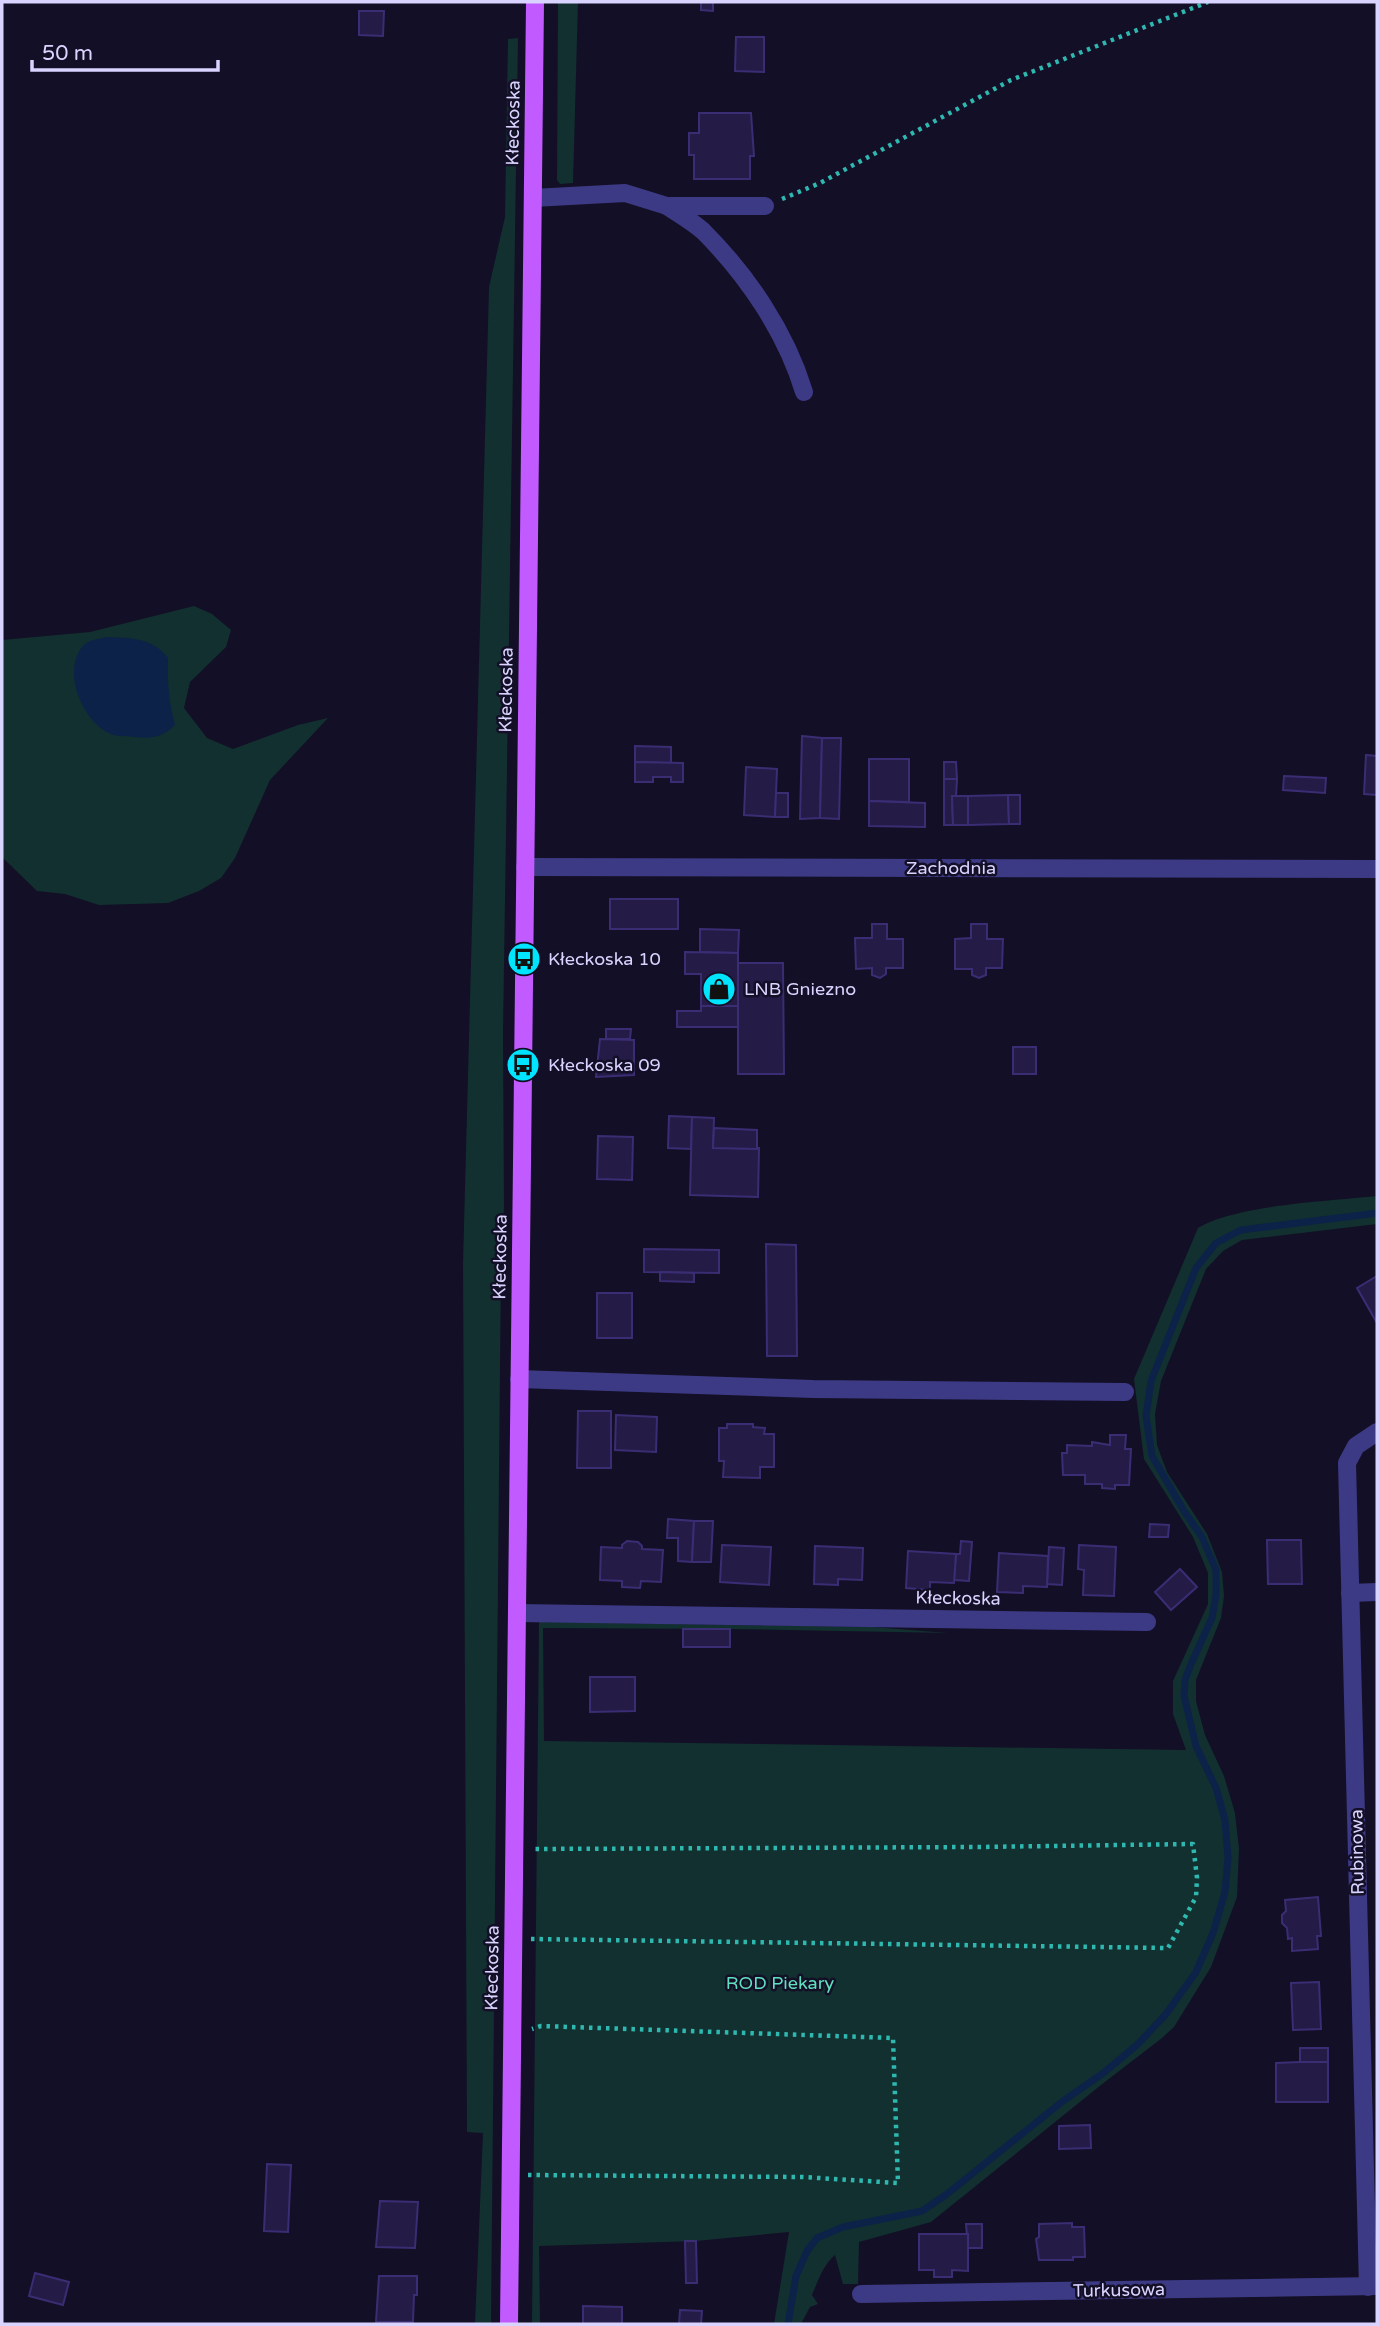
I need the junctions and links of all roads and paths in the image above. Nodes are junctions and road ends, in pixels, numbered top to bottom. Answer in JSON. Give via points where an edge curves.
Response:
{"nodes":[{"id":1,"x":535,"y":2,"type":"edge"},
{"id":2,"x":1208,"y":2,"type":"edge"},
{"id":3,"x":533,"y":198,"type":"junction"},
{"id":4,"x":667,"y":206,"type":"junction"},
{"id":5,"x":765,"y":206,"type":"joint"},
{"id":6,"x":804,"y":392,"type":"dead end"},
{"id":7,"x":525,"y":867,"type":"junction"},
{"id":8,"x":1377,"y":869,"type":"edge"},
{"id":9,"x":519,"y":1379,"type":"junction"},
{"id":10,"x":1125,"y":1392,"type":"dead end"},
{"id":11,"x":1377,"y":1432,"type":"edge"},
{"id":12,"x":1377,"y":1592,"type":"edge"},
{"id":13,"x":1350,"y":1593,"type":"junction"},
{"id":14,"x":517,"y":1613,"type":"junction"},
{"id":15,"x":1147,"y":1622,"type":"dead end"},
{"id":16,"x":514,"y":1848,"type":"junction"},
{"id":17,"x":513,"y":1938,"type":"junction"},
{"id":18,"x":1369,"y":1975,"type":"edge"},
{"id":19,"x":512,"y":2029,"type":"junction"},
{"id":20,"x":510,"y":2174,"type":"junction"},
{"id":21,"x":1373,"y":2286,"type":"edge"},
{"id":22,"x":862,"y":2294,"type":"dead end"},
{"id":23,"x":509,"y":2324,"type":"edge"}],
"edges":[{"from":1,"to":3,"type":"main road","name":"Kłeckoska"},
{"from":2,"to":5,"type":"path","via":[[1011,80],[820,183]]},
{"from":3,"to":4,"type":"street","via":[[625,193]]},
{"from":3,"to":7,"type":"main road","name":"Kłeckoska"},
{"from":4,"to":5,"type":"street"},
{"from":4,"to":6,"type":"street","via":[[701,229],[743,277],[776,328]]},
{"from":7,"to":8,"type":"street","name":"Zachodnia"},
{"from":7,"to":9,"type":"main road","name":"Kłeckoska"},
{"from":9,"to":10,"type":"street"},
{"from":9,"to":14,"type":"main road","name":"Kłeckoska"},
{"from":11,"to":13,"type":"street","name":"Rubinowa","via":[[1356,1446],[1347,1463]]},
{"from":12,"to":13,"type":"street"},
{"from":13,"to":18,"type":"street","name":"Rubinowa"},
{"from":14,"to":15,"type":"street","name":"Kłeckoska"},
{"from":14,"to":16,"type":"main road","name":"Kłeckoska"},
{"from":16,"to":17,"type":"main road","name":"Kłeckoska"},
{"from":16,"to":17,"type":"path","via":[[1193,1844],[1197,1878],[1196,1898],[1168,1948]]},
{"from":17,"to":19,"type":"main road","name":"Kłeckoska"},
{"from":18,"to":21,"type":"street","name":"Rubinowa"},
{"from":19,"to":20,"type":"main road","name":"Kłeckoska"},
{"from":19,"to":20,"type":"path","via":[[541,2026],[893,2038],[898,2183],[803,2177]]},
{"from":20,"to":23,"type":"main road","name":"Kłeckoska"},
{"from":21,"to":22,"type":"street","name":"Turkusowa"}]}
